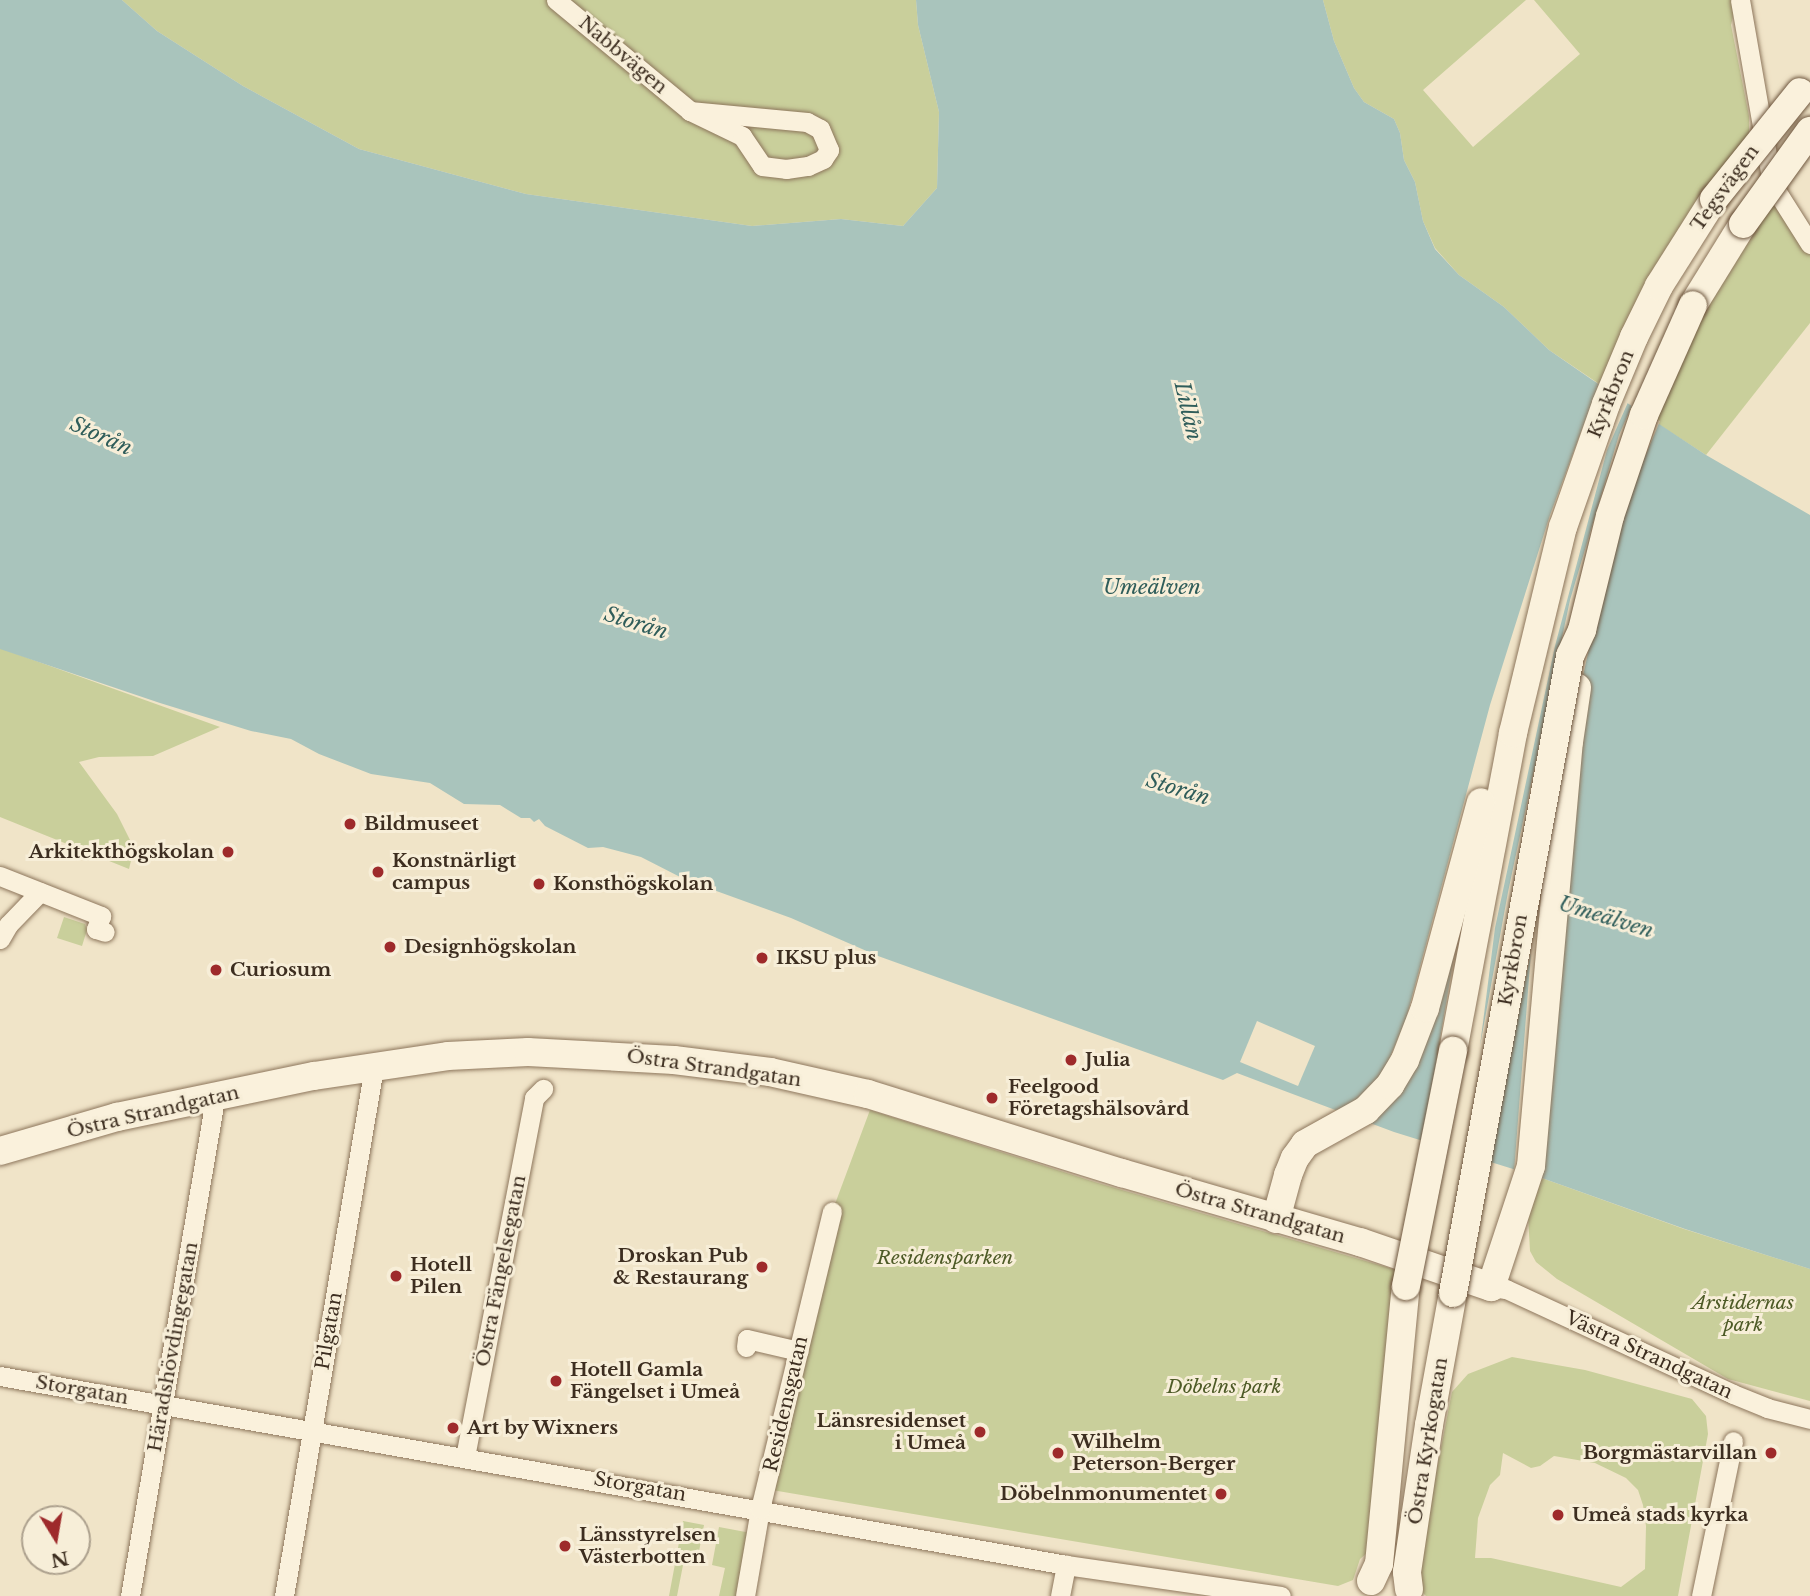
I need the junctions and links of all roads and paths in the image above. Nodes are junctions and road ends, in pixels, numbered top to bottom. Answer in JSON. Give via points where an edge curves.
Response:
{"nodes":[{"id":1,"x":556,"y":0,"type":"edge"},
{"id":2,"x":1740,"y":0,"type":"edge"},
{"id":3,"x":1805,"y":86,"type":"edge"},
{"id":4,"x":690,"y":111,"type":"junction"},
{"id":5,"x":1810,"y":131,"type":"edge"},
{"id":6,"x":1810,"y":244,"type":"edge"},
{"id":7,"x":1652,"y":302,"type":"joint"},
{"id":8,"x":1693,"y":306,"type":"joint"},
{"id":9,"x":1582,"y":630,"type":"junction"},
{"id":10,"x":1514,"y":733,"type":"junction"},
{"id":11,"x":0,"y":876,"type":"edge"},
{"id":12,"x":40,"y":892,"type":"junction"},
{"id":13,"x":105,"y":932,"type":"dead end"},
{"id":14,"x":0,"y":939,"type":"edge"},
{"id":15,"x":374,"y":1067,"type":"junction"},
{"id":16,"x":543,"y":1088,"type":"dead end"},
{"id":17,"x":215,"y":1099,"type":"junction"},
{"id":18,"x":0,"y":1150,"type":"edge"},
{"id":19,"x":832,"y":1212,"type":"dead end"},
{"id":20,"x":1276,"y":1219,"type":"junction"},
{"id":21,"x":1406,"y":1286,"type":"joint"},
{"id":22,"x":1491,"y":1287,"type":"junction"},
{"id":23,"x":1453,"y":1293,"type":"joint"},
{"id":24,"x":746,"y":1347,"type":"dead end"},
{"id":25,"x":799,"y":1351,"type":"junction"},
{"id":26,"x":0,"y":1376,"type":"edge"},
{"id":27,"x":164,"y":1405,"type":"junction"},
{"id":28,"x":1810,"y":1419,"type":"edge"},
{"id":29,"x":312,"y":1430,"type":"junction"},
{"id":30,"x":1733,"y":1441,"type":"dead end"},
{"id":31,"x":465,"y":1457,"type":"junction"},
{"id":32,"x":760,"y":1509,"type":"junction"},
{"id":33,"x":1066,"y":1564,"type":"junction"},
{"id":34,"x":1362,"y":1589,"type":"edge"},
{"id":35,"x":1411,"y":1593,"type":"edge"},
{"id":36,"x":130,"y":1596,"type":"edge"},
{"id":37,"x":284,"y":1596,"type":"edge"},
{"id":38,"x":745,"y":1596,"type":"edge"},
{"id":39,"x":1060,"y":1596,"type":"edge"},
{"id":40,"x":1281,"y":1596,"type":"edge"},
{"id":41,"x":1701,"y":1596,"type":"edge"}],
"edges":[{"from":1,"to":4,"type":"street","name":"Nabbvägen"},
{"from":2,"to":6,"type":"street","via":[[1772,184]]},
{"from":3,"to":7,"type":"street","name":"Tegsvägen","bridge":true,"via":[[1714,199]]},
{"from":4,"to":4,"type":"street","name":"Nabbvägen","via":[[742,136],[762,166],[808,166],[824,159],[829,150],[820,129],[807,122]]},
{"from":5,"to":8,"type":"street","name":"Tegsvägen","bridge":true,"via":[[1743,223]]},
{"from":7,"to":10,"type":"street","name":"Kyrkbron","via":[[1611,392],[1563,527]]},
{"from":8,"to":9,"type":"street","name":"Kyrkbron","bridge":true,"via":[[1649,404],[1621,482]]},
{"from":9,"to":22,"type":"street","name":"Kyrkbron","via":[[1528,1178]]},
{"from":9,"to":23,"type":"street","name":"Kyrkbron","bridge":true,"via":[[1570,656],[1554,731]]},
{"from":10,"to":20,"type":"street","name":"Kyrkbron","via":[[1485,788],[1425,1008],[1405,1060],[1390,1086],[1366,1110],[1313,1139],[1295,1158]]},
{"from":10,"to":21,"type":"street","name":"Kyrkbron","bridge":true},
{"from":11,"to":12,"type":"street"},
{"from":12,"to":13,"type":"street","via":[[101,916],[96,929]]},
{"from":12,"to":14,"type":"street"},
{"from":15,"to":17,"type":"street","name":"Östra Strandgatan"},
{"from":15,"to":20,"type":"street","name":"Östra Strandgatan","via":[[448,1056],[528,1052],[674,1060],[769,1072],[868,1094]]},
{"from":15,"to":29,"type":"street","name":"Pilgatan"},
{"from":16,"to":31,"type":"street","name":"Östra Fängelsegatan","via":[[534,1098]]},
{"from":17,"to":18,"type":"street","name":"Östra Strandgatan","via":[[117,1117]]},
{"from":17,"to":27,"type":"street","name":"Häradshövdingegatan"},
{"from":19,"to":25,"type":"street","name":"Residensgatan"},
{"from":20,"to":22,"type":"street","name":"Östra Strandgatan"},
{"from":21,"to":34,"type":"street","name":"Östra Kyrkogatan","via":[[1379,1563]]},
{"from":22,"to":28,"type":"street","name":"Västra Strandgatan","via":[[1733,1394]]},
{"from":23,"to":35,"type":"street","name":"Östra Kyrkogatan","via":[[1407,1572]]},
{"from":24,"to":25,"type":"street","via":[[747,1339]]},
{"from":25,"to":32,"type":"street","name":"Residensgatan"},
{"from":26,"to":27,"type":"street","name":"Storgatan"},
{"from":27,"to":29,"type":"street","name":"Storgatan"},
{"from":27,"to":36,"type":"street","name":"Häradshövdingegatan"},
{"from":29,"to":31,"type":"street","name":"Storgatan"},
{"from":29,"to":37,"type":"street","name":"Pilgatan"},
{"from":30,"to":41,"type":"street"},
{"from":31,"to":32,"type":"street","name":"Storgatan"},
{"from":32,"to":33,"type":"street","name":"Storgatan"},
{"from":32,"to":38,"type":"street","name":"Residensgatan"},
{"from":33,"to":39,"type":"street"},
{"from":33,"to":40,"type":"street","name":"Storgatan"},
{"from":34,"to":35,"type":"street","name":"Östra Kyrkogatan","via":[[1389,1580]]}]}
